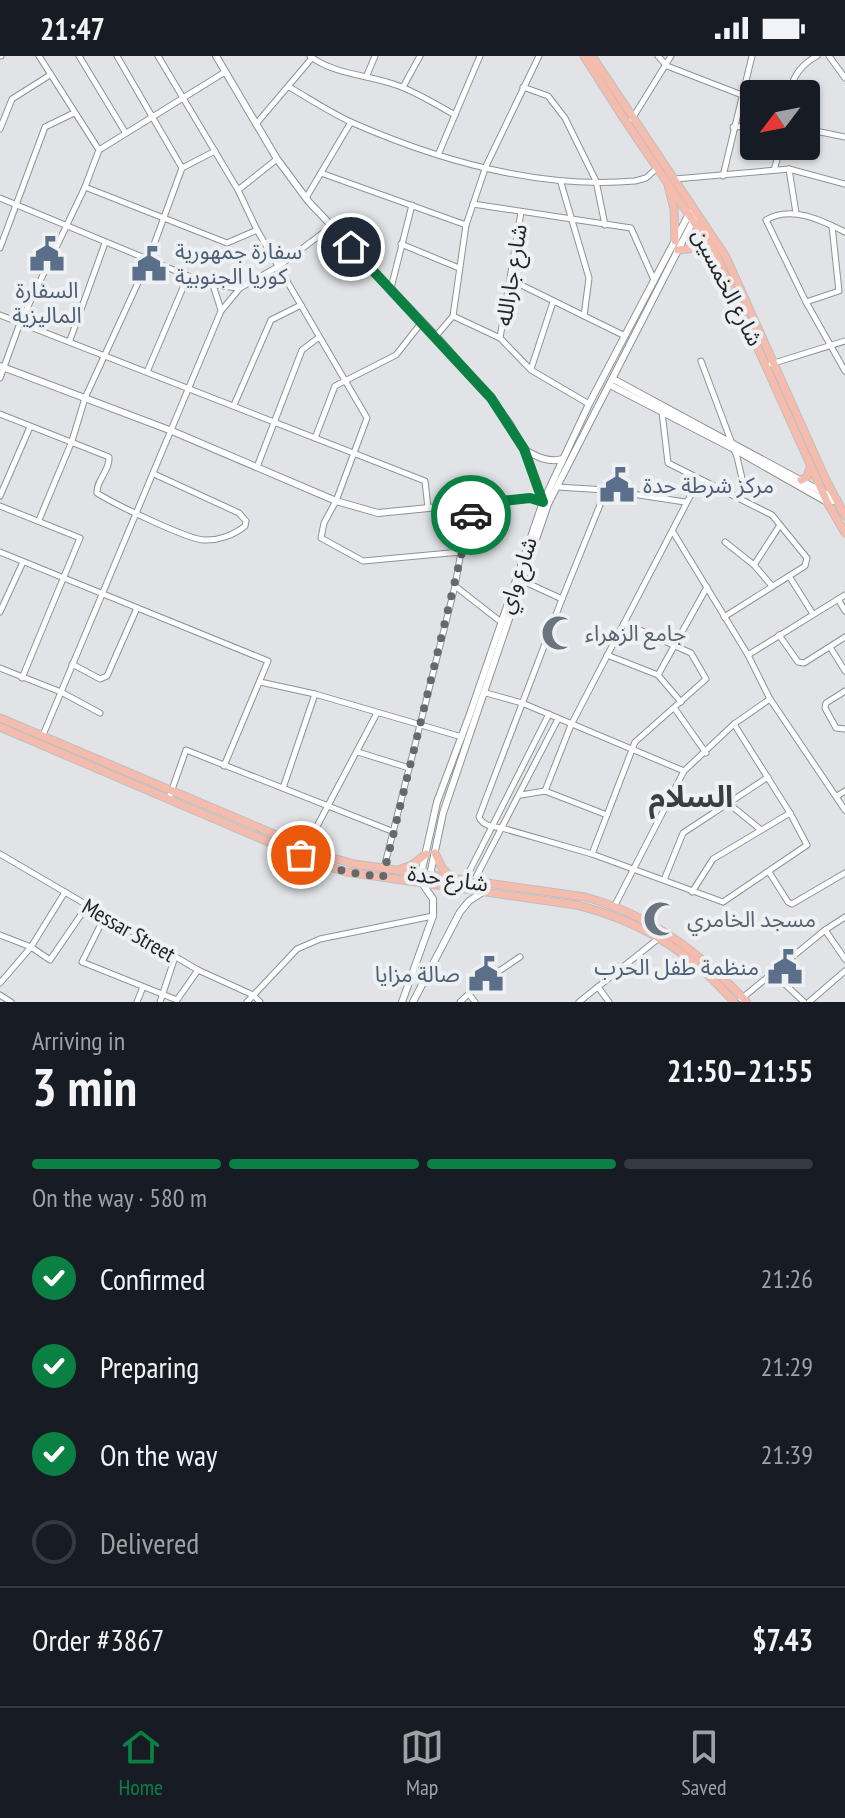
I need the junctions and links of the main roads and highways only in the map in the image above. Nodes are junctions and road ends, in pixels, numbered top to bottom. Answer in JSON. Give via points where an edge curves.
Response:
{"nodes":[{"id":1,"x":584,"y":56,"type":"edge"},
{"id":2,"x":592,"y":56,"type":"edge"},
{"id":3,"x":666,"y":179,"type":"junction"},
{"id":4,"x":694,"y":212,"type":"junction"},
{"id":5,"x":715,"y":253,"type":"junction"},
{"id":6,"x":770,"y":364,"type":"junction"},
{"id":7,"x":811,"y":466,"type":"junction"},
{"id":8,"x":801,"y":480,"type":"road end"},
{"id":9,"x":841,"y":501,"type":"edge"},
{"id":10,"x":845,"y":516,"type":"edge"},
{"id":11,"x":845,"y":533,"type":"edge"},
{"id":12,"x":0,"y":718,"type":"edge"},
{"id":13,"x":0,"y":727,"type":"edge"},
{"id":14,"x":93,"y":761,"type":"junction"},
{"id":15,"x":170,"y":795,"type":"junction"},
{"id":16,"x":397,"y":870,"type":"junction"},
{"id":17,"x":384,"y":873,"type":"junction"},
{"id":18,"x":424,"y":877,"type":"junction"},
{"id":19,"x":453,"y":878,"type":"junction"},
{"id":20,"x":615,"y":905,"type":"junction"},
{"id":21,"x":612,"y":914,"type":"junction"},
{"id":22,"x":740,"y":1001,"type":"edge"}],
"edges":[{"from":1,"to":3,"type":"main road","name":"شارع الخمسين"},
{"from":2,"to":4,"type":"main road","name":"شارع الخمسين"},
{"from":3,"to":4,"type":"main road","name":"شارع الخمسين"},
{"from":3,"to":5,"type":"main road","via":[[677,245]]},
{"from":4,"to":5,"type":"main road","name":"شارع الخمسين"},
{"from":4,"to":6,"type":"main road","name":"شارع الخمسين","via":[[726,257]]},
{"from":5,"to":6,"type":"main road","name":"شارع الخمسين"},
{"from":6,"to":7,"type":"main road","name":"شارع الخمسين"},
{"from":6,"to":9,"type":"main road","name":"شارع الخمسين"},
{"from":7,"to":8,"type":"main road"},
{"from":7,"to":11,"type":"main road","name":"شارع الخمسين"},
{"from":9,"to":10,"type":"main road","name":"شارع الخمسين"},
{"from":12,"to":14,"type":"main road","name":"شارع حدة"},
{"from":13,"to":14,"type":"main road","name":"شارع حدة"},
{"from":14,"to":15,"type":"main road","name":"شارع حدة"},
{"from":15,"to":17,"type":"main road","name":"شارع حدة"},
{"from":15,"to":17,"type":"main road","name":"شارع حدة","via":[[320,864],[346,872]]},
{"from":16,"to":17,"type":"main road","name":"شارع حدة"},
{"from":16,"to":18,"type":"main road","name":"شارع حدة"},
{"from":16,"to":19,"type":"main road","via":[[430,853]]},
{"from":17,"to":18,"type":"main road","name":"شارع حدة"},
{"from":18,"to":19,"type":"main road","name":"شارع حدة"},
{"from":18,"to":21,"type":"main road","name":"شارع حدة"},
{"from":19,"to":20,"type":"main road","name":"شارع حدة"},
{"from":20,"to":21,"type":"main road"},
{"from":20,"to":22,"type":"main road","name":"شارع حدة","via":[[680,940]]},
{"from":21,"to":22,"type":"main road","name":"شارع حدة","via":[[659,937]]}]}
